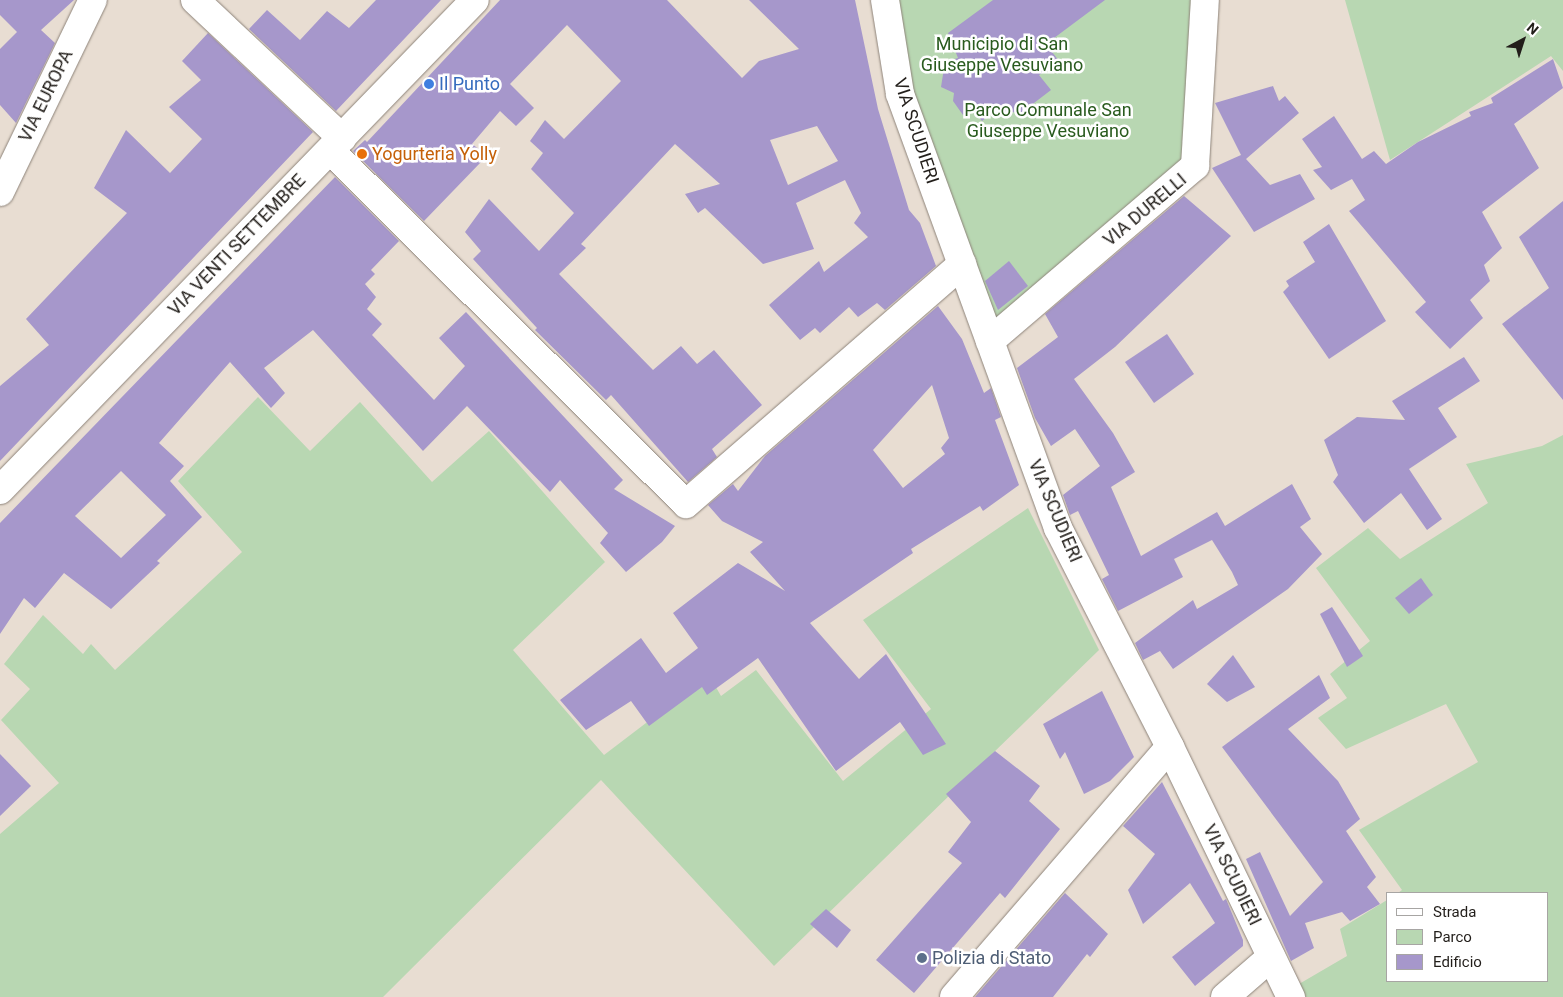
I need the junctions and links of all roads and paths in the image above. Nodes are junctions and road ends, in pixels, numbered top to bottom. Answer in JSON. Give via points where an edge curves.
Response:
{"nodes":[{"id":1,"x":93,"y":0,"type":"edge"},
{"id":2,"x":195,"y":0,"type":"edge"},
{"id":3,"x":475,"y":0,"type":"edge"},
{"id":4,"x":884,"y":0,"type":"edge"},
{"id":5,"x":1204,"y":0,"type":"edge"},
{"id":6,"x":336,"y":144,"type":"junction"},
{"id":7,"x":0,"y":192,"type":"edge"},
{"id":8,"x":962,"y":264,"type":"junction"},
{"id":9,"x":990,"y":341,"type":"junction"},
{"id":10,"x":0,"y":490,"type":"edge"},
{"id":11,"x":1170,"y":747,"type":"junction"},
{"id":12,"x":1271,"y":958,"type":"junction"},
{"id":13,"x":954,"y":997,"type":"edge"},
{"id":14,"x":1225,"y":997,"type":"edge"},
{"id":15,"x":1291,"y":997,"type":"edge"}],
"edges":[{"from":1,"to":7,"type":"street","name":"VIA EUROPA"},
{"from":2,"to":6,"type":"street"},
{"from":3,"to":6,"type":"street","name":"VIA VENTI SETTEMBRE"},
{"from":4,"to":8,"type":"street","name":"VIA SCUDIERI","via":[[900,94]]},
{"from":5,"to":9,"type":"street","name":"VIA DURELLI","via":[[1195,166]]},
{"from":6,"to":8,"type":"street","via":[[686,504]]},
{"from":6,"to":10,"type":"street","name":"VIA VENTI SETTEMBRE"},
{"from":8,"to":9,"type":"street","name":"VIA SCUDIERI"},
{"from":9,"to":11,"type":"street","name":"VIA SCUDIERI","via":[[1058,528]]},
{"from":11,"to":12,"type":"street","name":"VIA SCUDIERI"},
{"from":11,"to":13,"type":"street"},
{"from":12,"to":14,"type":"street"},
{"from":12,"to":15,"type":"street","name":"VIA SCUDIERI"}]}
